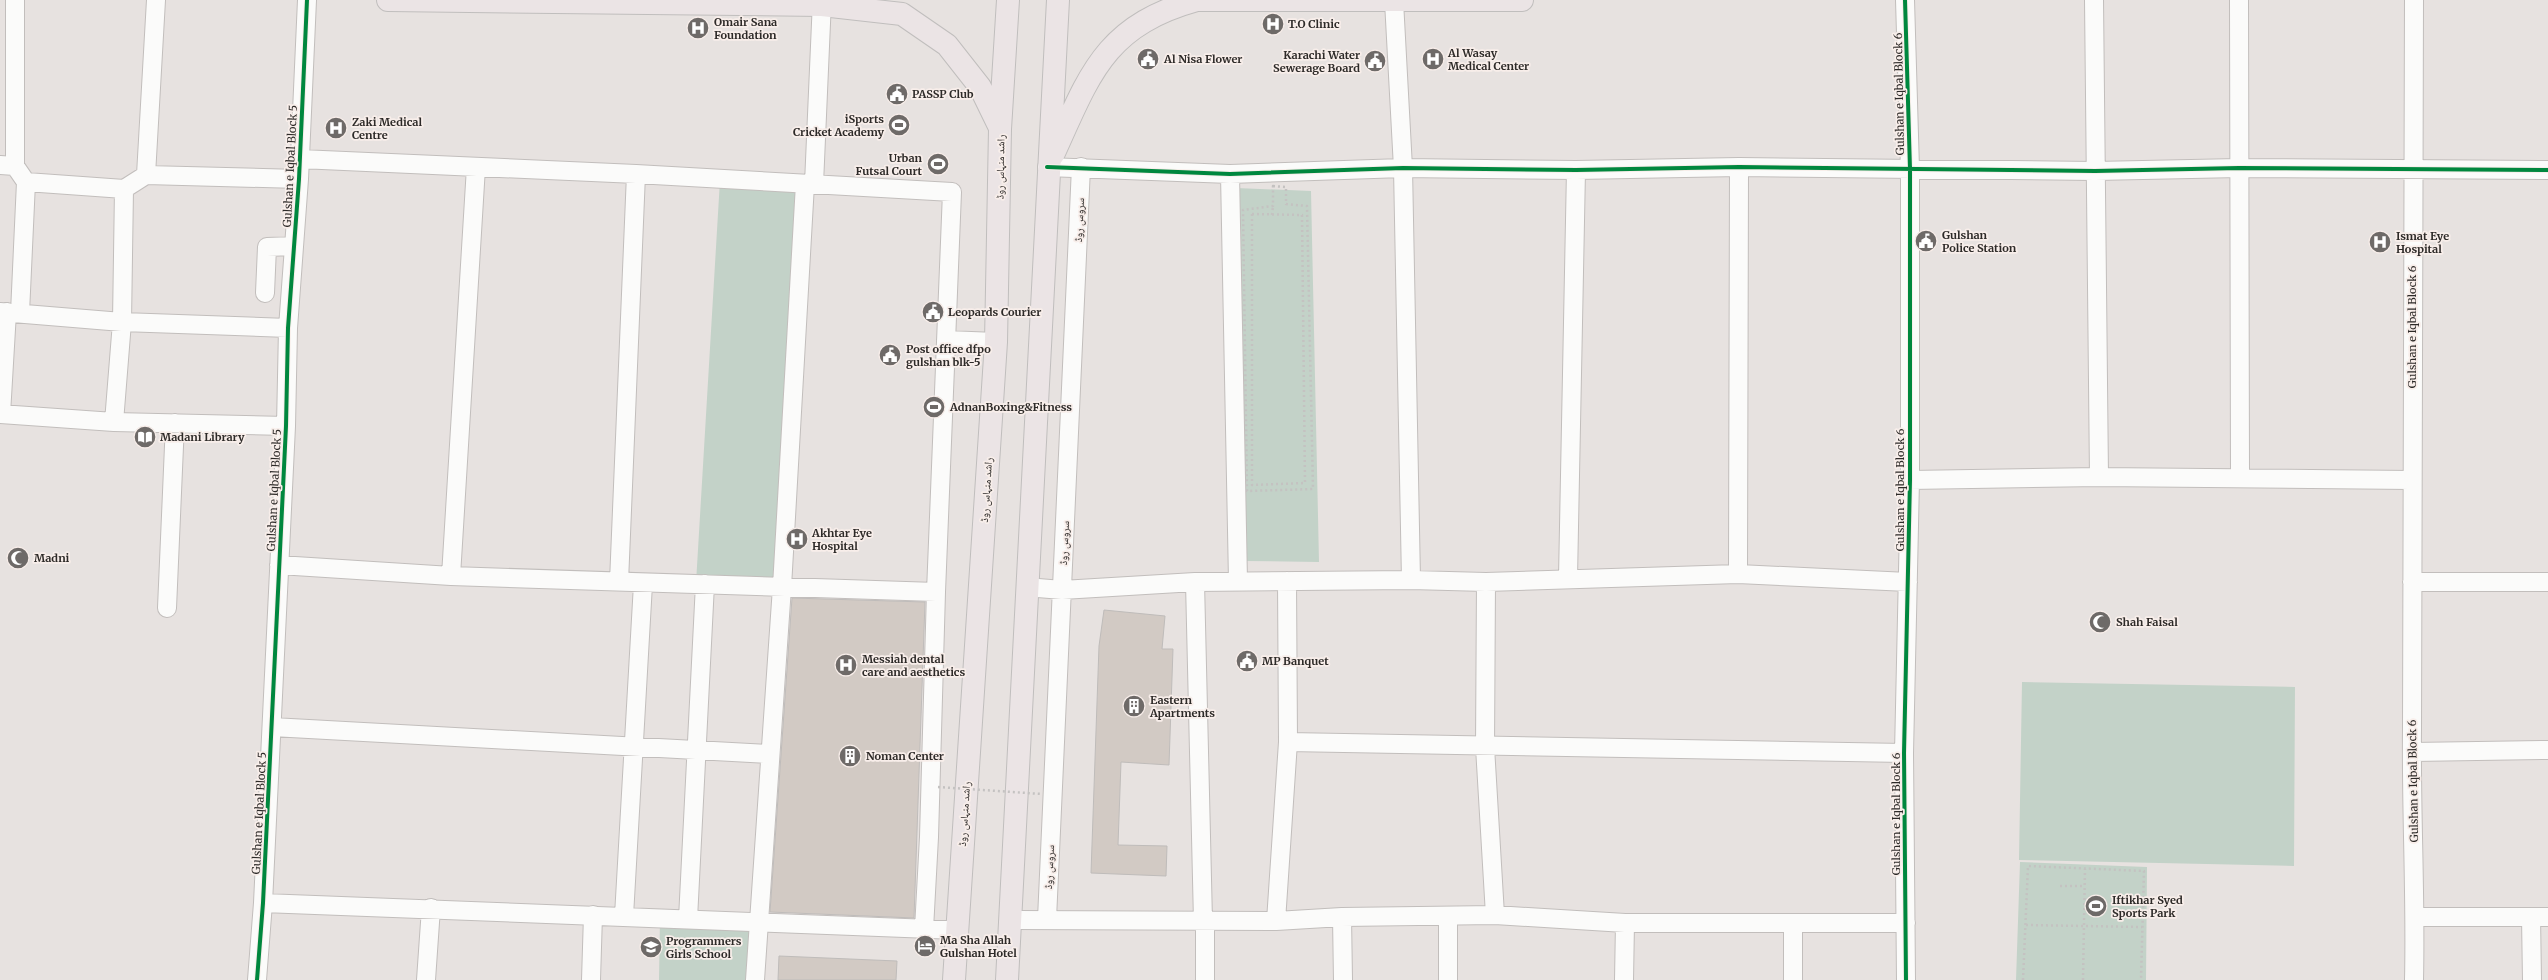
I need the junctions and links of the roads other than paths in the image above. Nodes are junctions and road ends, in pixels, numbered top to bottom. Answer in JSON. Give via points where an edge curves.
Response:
{"nodes":[{"id":1,"x":15,"y":0,"type":"edge"},
{"id":2,"x":156,"y":0,"type":"edge"},
{"id":3,"x":306,"y":0,"type":"edge"},
{"id":4,"x":388,"y":0,"type":"edge"},
{"id":5,"x":1008,"y":0,"type":"edge"},
{"id":6,"x":1058,"y":0,"type":"edge"},
{"id":7,"x":1394,"y":0,"type":"edge"},
{"id":8,"x":1522,"y":0,"type":"edge"},
{"id":9,"x":1905,"y":0,"type":"edge"},
{"id":10,"x":2094,"y":0,"type":"edge"},
{"id":11,"x":2239,"y":0,"type":"edge"},
{"id":12,"x":2414,"y":0,"type":"edge"},
{"id":13,"x":822,"y":2,"type":"edge"},
{"id":14,"x":1000,"y":129,"type":"junction"},
{"id":15,"x":300,"y":159,"type":"junction"},
{"id":16,"x":8,"y":165,"type":"edge"},
{"id":17,"x":476,"y":167,"type":"junction"},
{"id":18,"x":1048,"y":167,"type":"junction"},
{"id":19,"x":1739,"y":167,"type":"junction"},
{"id":20,"x":1081,"y":168,"type":"junction"},
{"id":21,"x":1403,"y":168,"type":"junction"},
{"id":22,"x":2239,"y":168,"type":"junction"},
{"id":23,"x":1910,"y":169,"type":"junction"},
{"id":24,"x":2414,"y":169,"type":"junction"},
{"id":25,"x":1576,"y":170,"type":"junction"},
{"id":26,"x":2548,"y":170,"type":"edge"},
{"id":27,"x":2095,"y":171,"type":"junction"},
{"id":28,"x":636,"y":174,"type":"junction"},
{"id":29,"x":1230,"y":174,"type":"junction"},
{"id":30,"x":146,"y":175,"type":"junction"},
{"id":31,"x":299,"y":179,"type":"junction"},
{"id":32,"x":26,"y":182,"type":"junction"},
{"id":33,"x":809,"y":184,"type":"junction"},
{"id":34,"x":124,"y":189,"type":"junction"},
{"id":35,"x":294,"y":246,"type":"junction"},
{"id":36,"x":265,"y":293,"type":"dead end"},
{"id":37,"x":9,"y":312,"type":"edge"},
{"id":38,"x":122,"y":322,"type":"junction"},
{"id":39,"x":288,"y":328,"type":"junction"},
{"id":40,"x":946,"y":340,"type":"junction"},
{"id":41,"x":996,"y":342,"type":"junction"},
{"id":42,"x":0,"y":414,"type":"edge"},
{"id":43,"x":114,"y":422,"type":"junction"},
{"id":44,"x":174,"y":423,"type":"junction"},
{"id":45,"x":286,"y":426,"type":"junction"},
{"id":46,"x":2099,"y":477,"type":"junction"},
{"id":47,"x":2240,"y":478,"type":"junction"},
{"id":48,"x":1910,"y":480,"type":"junction"},
{"id":49,"x":2411,"y":480,"type":"junction"},
{"id":50,"x":279,"y":565,"type":"junction"},
{"id":51,"x":1738,"y":574,"type":"junction"},
{"id":52,"x":451,"y":576,"type":"junction"},
{"id":53,"x":1568,"y":578,"type":"junction"},
{"id":54,"x":1411,"y":580,"type":"junction"},
{"id":55,"x":1238,"y":581,"type":"junction"},
{"id":56,"x":1287,"y":581,"type":"junction"},
{"id":57,"x":619,"y":582,"type":"junction"},
{"id":58,"x":1195,"y":582,"type":"junction"},
{"id":59,"x":1486,"y":582,"type":"junction"},
{"id":60,"x":1908,"y":582,"type":"junction"},
{"id":61,"x":2412,"y":582,"type":"junction"},
{"id":62,"x":2548,"y":582,"type":"edge"},
{"id":63,"x":643,"y":584,"type":"junction"},
{"id":64,"x":705,"y":584,"type":"junction"},
{"id":65,"x":782,"y":587,"type":"junction"},
{"id":66,"x":1026,"y":587,"type":"junction"},
{"id":67,"x":1062,"y":590,"type":"junction"},
{"id":68,"x":936,"y":592,"type":"junction"},
{"id":69,"x":167,"y":608,"type":"dead end"},
{"id":70,"x":272,"y":727,"type":"junction"},
{"id":71,"x":1288,"y":742,"type":"junction"},
{"id":72,"x":634,"y":747,"type":"junction"},
{"id":73,"x":1485,"y":747,"type":"junction"},
{"id":74,"x":696,"y":750,"type":"junction"},
{"id":75,"x":2548,"y":750,"type":"edge"},
{"id":76,"x":2412,"y":752,"type":"junction"},
{"id":77,"x":1904,"y":753,"type":"junction"},
{"id":78,"x":769,"y":754,"type":"junction"},
{"id":79,"x":263,"y":903,"type":"junction"},
{"id":80,"x":431,"y":908,"type":"junction"},
{"id":81,"x":593,"y":915,"type":"junction"},
{"id":82,"x":1495,"y":915,"type":"junction"},
{"id":83,"x":624,"y":916,"type":"junction"},
{"id":84,"x":1448,"y":916,"type":"junction"},
{"id":85,"x":1342,"y":917,"type":"junction"},
{"id":86,"x":2415,"y":917,"type":"junction"},
{"id":87,"x":2540,"y":917,"type":"edge"},
{"id":88,"x":688,"y":919,"type":"junction"},
{"id":89,"x":1047,"y":919,"type":"junction"},
{"id":90,"x":1010,"y":920,"type":"junction"},
{"id":91,"x":759,"y":921,"type":"junction"},
{"id":92,"x":1204,"y":921,"type":"junction"},
{"id":93,"x":1276,"y":921,"type":"junction"},
{"id":94,"x":1906,"y":922,"type":"junction"},
{"id":95,"x":1625,"y":923,"type":"junction"},
{"id":96,"x":1793,"y":924,"type":"junction"},
{"id":97,"x":924,"y":929,"type":"junction"},
{"id":98,"x":957,"y":930,"type":"junction"},
{"id":99,"x":1008,"y":950,"type":"junction"},
{"id":100,"x":257,"y":980,"type":"edge"},
{"id":101,"x":426,"y":980,"type":"edge"},
{"id":102,"x":591,"y":980,"type":"edge"},
{"id":103,"x":755,"y":980,"type":"edge"},
{"id":104,"x":954,"y":980,"type":"edge"},
{"id":105,"x":1007,"y":980,"type":"edge"},
{"id":106,"x":1017,"y":980,"type":"edge"},
{"id":107,"x":1205,"y":980,"type":"edge"},
{"id":108,"x":1343,"y":980,"type":"edge"},
{"id":109,"x":1448,"y":980,"type":"edge"},
{"id":110,"x":1624,"y":980,"type":"edge"},
{"id":111,"x":1793,"y":980,"type":"edge"},
{"id":112,"x":1906,"y":980,"type":"edge"},
{"id":113,"x":2414,"y":980,"type":"edge"},
{"id":114,"x":2532,"y":980,"type":"edge"}],
"edges":[{"from":1,"to":16,"type":"street"},
{"from":2,"to":30,"type":"street"},
{"from":3,"to":15,"type":"street","name":"Gulshan e Iqbal Block 5"},
{"from":4,"to":13,"type":"main road"},
{"from":5,"to":14,"type":"main road","name":"راشد منہاس روڈ"},
{"from":6,"to":18,"type":"main road"},
{"from":7,"to":8,"type":"main road"},
{"from":7,"to":18,"type":"main road","via":[[1197,0],[1169,8],[1121,37],[1101,59],[1079,99]]},
{"from":7,"to":21,"type":"street"},
{"from":9,"to":23,"type":"street","name":"Gulshan e Iqbal Block 6"},
{"from":10,"to":27,"type":"street"},
{"from":11,"to":22,"type":"street"},
{"from":12,"to":24,"type":"street","name":"Gulshan e Iqbal Block 6"},
{"from":13,"to":14,"type":"main road","via":[[902,14],[947,44],[980,87]]},
{"from":13,"to":33,"type":"street"},
{"from":14,"to":41,"type":"main road","name":"راشد منہاس روڈ"},
{"from":15,"to":17,"type":"street"},
{"from":15,"to":31,"type":"street","name":"Gulshan e Iqbal Block 5"},
{"from":16,"to":32,"type":"street"},
{"from":17,"to":28,"type":"street"},
{"from":17,"to":52,"type":"street"},
{"from":18,"to":20,"type":"street"},
{"from":18,"to":66,"type":"main road"},
{"from":19,"to":23,"type":"street"},
{"from":19,"to":25,"type":"street"},
{"from":19,"to":51,"type":"street"},
{"from":20,"to":29,"type":"street"},
{"from":20,"to":67,"type":"street","name":"سروس روڈ"},
{"from":21,"to":25,"type":"street"},
{"from":21,"to":29,"type":"street"},
{"from":21,"to":54,"type":"street"},
{"from":22,"to":24,"type":"street"},
{"from":22,"to":27,"type":"street"},
{"from":22,"to":47,"type":"street"},
{"from":23,"to":27,"type":"street"},
{"from":23,"to":48,"type":"street","name":"Gulshan e Iqbal Block 6"},
{"from":24,"to":26,"type":"street"},
{"from":24,"to":49,"type":"street","name":"Gulshan e Iqbal Block 6"},
{"from":25,"to":53,"type":"street"},
{"from":27,"to":46,"type":"street"},
{"from":28,"to":33,"type":"street"},
{"from":28,"to":57,"type":"street"},
{"from":29,"to":55,"type":"street"},
{"from":30,"to":31,"type":"street"},
{"from":30,"to":34,"type":"street"},
{"from":31,"to":35,"type":"street","name":"Gulshan e Iqbal Block 5"},
{"from":32,"to":34,"type":"street"},
{"from":32,"to":37,"type":"street"},
{"from":33,"to":40,"type":"street","via":[[952,192]]},
{"from":33,"to":65,"type":"street"},
{"from":34,"to":38,"type":"street"},
{"from":35,"to":36,"type":"street","via":[[267,247]]},
{"from":35,"to":39,"type":"street","name":"Gulshan e Iqbal Block 5"},
{"from":37,"to":38,"type":"street"},
{"from":37,"to":42,"type":"street"},
{"from":38,"to":39,"type":"street"},
{"from":38,"to":43,"type":"street"},
{"from":39,"to":45,"type":"street","name":"Gulshan e Iqbal Block 5"},
{"from":40,"to":41,"type":"street"},
{"from":40,"to":68,"type":"street"},
{"from":41,"to":98,"type":"main road","name":"راشد منہاس روڈ"},
{"from":42,"to":43,"type":"street"},
{"from":43,"to":44,"type":"street"},
{"from":44,"to":45,"type":"street"},
{"from":44,"to":69,"type":"street"},
{"from":45,"to":50,"type":"street","name":"Gulshan e Iqbal Block 5"},
{"from":46,"to":47,"type":"street"},
{"from":46,"to":48,"type":"street"},
{"from":47,"to":49,"type":"street"},
{"from":48,"to":60,"type":"street","name":"Gulshan e Iqbal Block 6"},
{"from":49,"to":61,"type":"street","name":"Gulshan e Iqbal Block 6"},
{"from":50,"to":52,"type":"street"},
{"from":50,"to":70,"type":"street","name":"Gulshan e Iqbal Block 5"},
{"from":51,"to":53,"type":"street"},
{"from":51,"to":60,"type":"street"},
{"from":52,"to":57,"type":"street"},
{"from":53,"to":59,"type":"street"},
{"from":54,"to":56,"type":"street"},
{"from":54,"to":59,"type":"street"},
{"from":55,"to":56,"type":"street"},
{"from":55,"to":58,"type":"street"},
{"from":56,"to":71,"type":"street"},
{"from":57,"to":63,"type":"street"},
{"from":58,"to":67,"type":"street"},
{"from":58,"to":92,"type":"street"},
{"from":59,"to":73,"type":"street"},
{"from":60,"to":77,"type":"street","name":"Gulshan e Iqbal Block 6"},
{"from":61,"to":62,"type":"street"},
{"from":61,"to":76,"type":"street","name":"Gulshan e Iqbal Block 6"},
{"from":63,"to":64,"type":"street"},
{"from":63,"to":72,"type":"street"},
{"from":64,"to":65,"type":"street"},
{"from":64,"to":74,"type":"street"},
{"from":65,"to":68,"type":"street"},
{"from":65,"to":78,"type":"street"},
{"from":66,"to":67,"type":"street"},
{"from":66,"to":90,"type":"main road"},
{"from":67,"to":89,"type":"street","name":"سروس روڈ"},
{"from":68,"to":97,"type":"street"},
{"from":70,"to":72,"type":"street"},
{"from":70,"to":79,"type":"street","name":"Gulshan e Iqbal Block 5"},
{"from":71,"to":73,"type":"street"},
{"from":71,"to":93,"type":"street"},
{"from":72,"to":74,"type":"street"},
{"from":72,"to":83,"type":"street"},
{"from":73,"to":77,"type":"street"},
{"from":73,"to":82,"type":"street"},
{"from":74,"to":78,"type":"street"},
{"from":74,"to":88,"type":"street"},
{"from":75,"to":76,"type":"street"},
{"from":76,"to":86,"type":"street","name":"Gulshan e Iqbal Block 6"},
{"from":77,"to":94,"type":"street","name":"Gulshan e Iqbal Block 6"},
{"from":78,"to":91,"type":"street"},
{"from":79,"to":80,"type":"street"},
{"from":79,"to":100,"type":"street","name":"Gulshan e Iqbal Block 5"},
{"from":80,"to":81,"type":"street"},
{"from":80,"to":101,"type":"street"},
{"from":81,"to":83,"type":"street"},
{"from":81,"to":102,"type":"street"},
{"from":82,"to":84,"type":"street"},
{"from":82,"to":95,"type":"street"},
{"from":83,"to":88,"type":"street"},
{"from":84,"to":85,"type":"street"},
{"from":84,"to":109,"type":"street"},
{"from":85,"to":93,"type":"street"},
{"from":85,"to":108,"type":"street"},
{"from":86,"to":87,"type":"street"},
{"from":86,"to":113,"type":"street","name":"Gulshan e Iqbal Block 6"},
{"from":87,"to":114,"type":"street"},
{"from":88,"to":91,"type":"street"},
{"from":89,"to":90,"type":"street"},
{"from":89,"to":92,"type":"street"},
{"from":90,"to":99,"type":"main road"},
{"from":91,"to":97,"type":"street"},
{"from":91,"to":103,"type":"street"},
{"from":92,"to":93,"type":"street"},
{"from":92,"to":107,"type":"street"},
{"from":94,"to":96,"type":"street"},
{"from":94,"to":112,"type":"street","name":"Gulshan e Iqbal Block 6"},
{"from":95,"to":96,"type":"street"},
{"from":95,"to":110,"type":"street"},
{"from":96,"to":111,"type":"street"},
{"from":97,"to":98,"type":"street"},
{"from":98,"to":104,"type":"main road","name":"راشد منہاس روڈ"},
{"from":99,"to":105,"type":"main road"},
{"from":99,"to":106,"type":"main road"}]}
